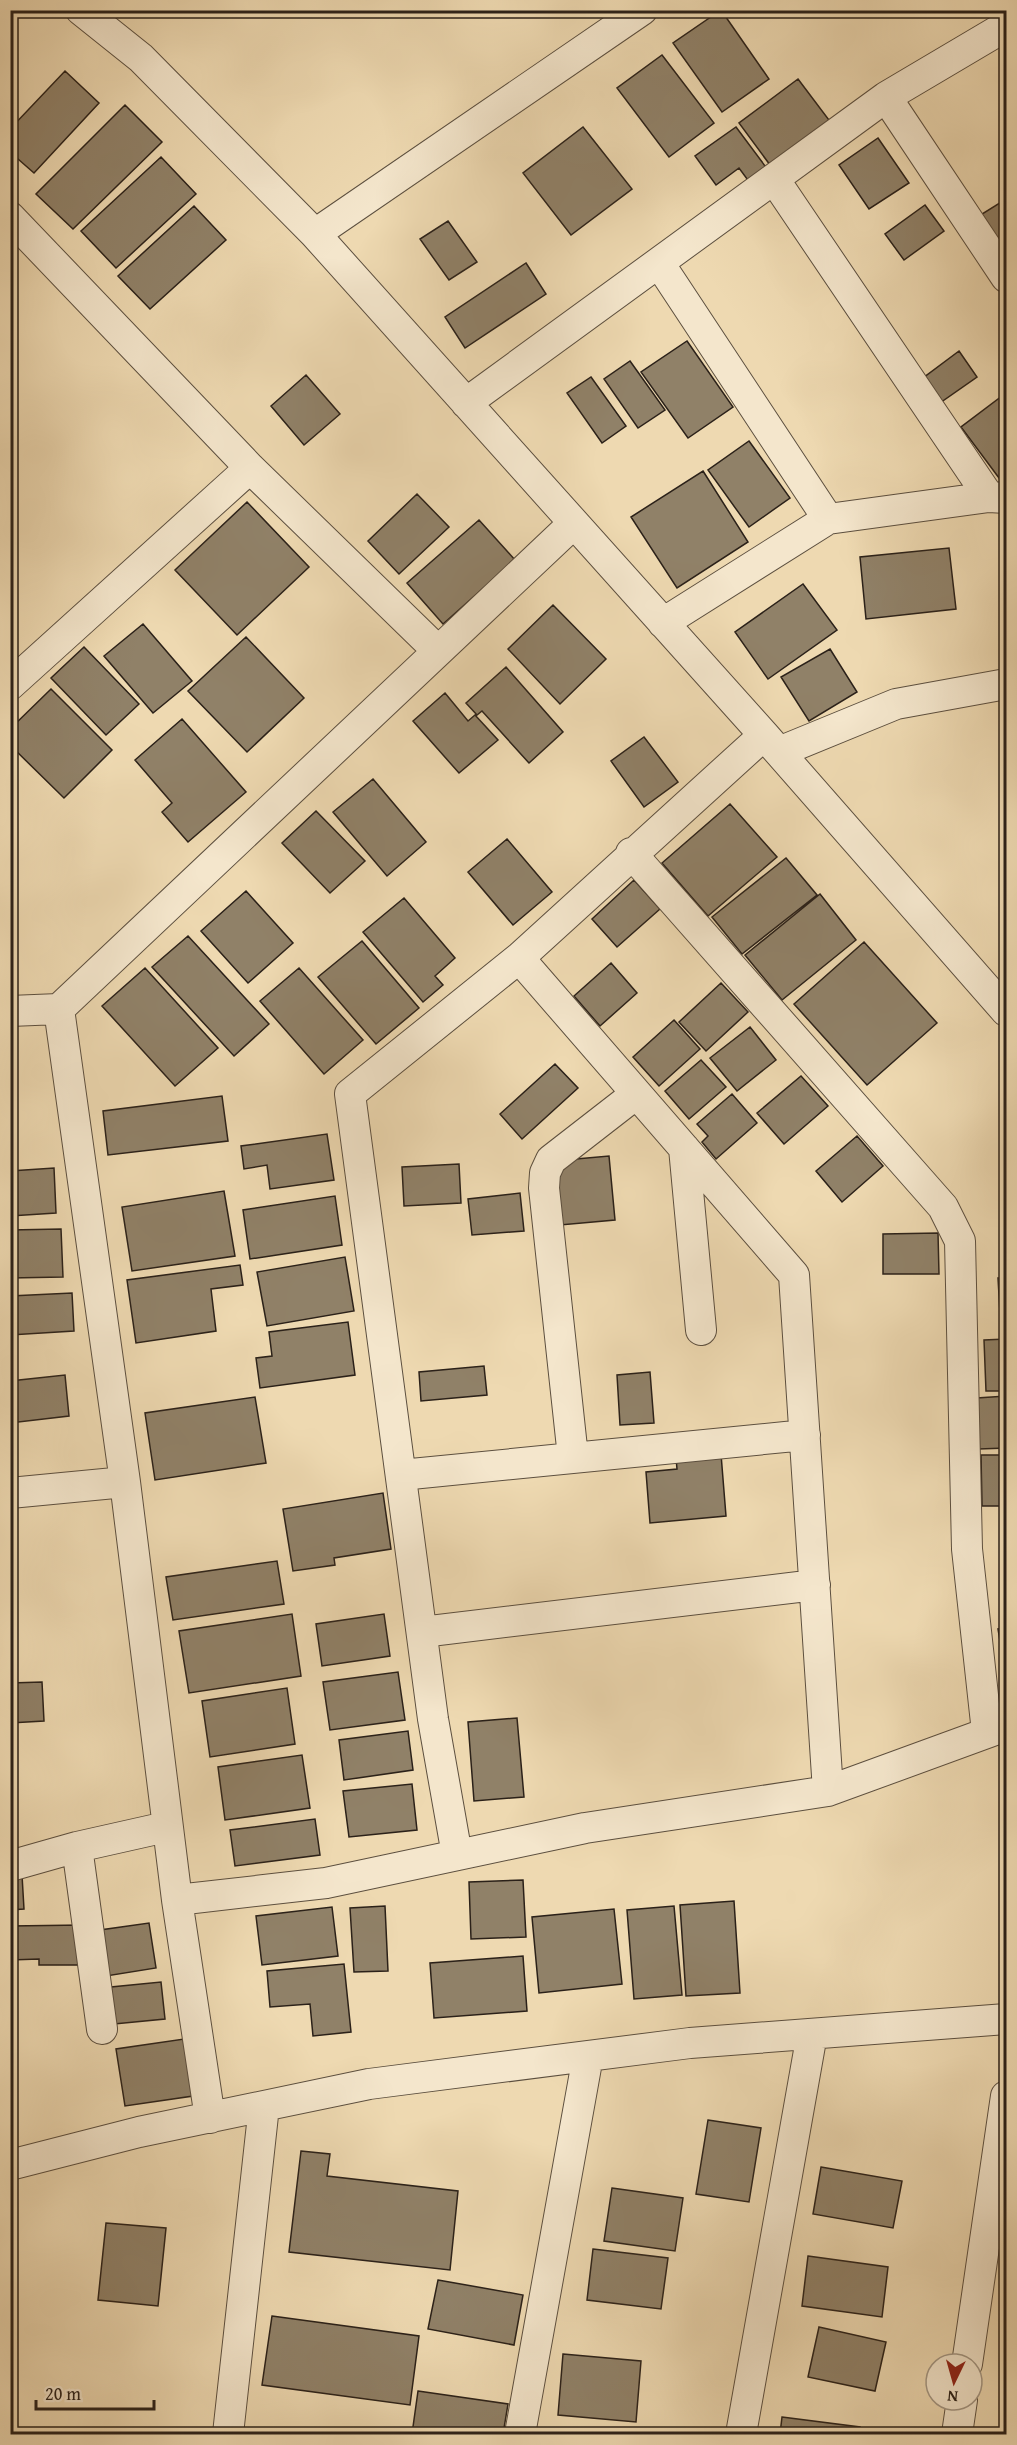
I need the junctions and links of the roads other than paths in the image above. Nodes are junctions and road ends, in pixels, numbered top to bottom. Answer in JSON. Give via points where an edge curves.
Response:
{"nodes":[{"id":1,"x":81,"y":10,"type":"edge"},
{"id":2,"x":642,"y":10,"type":"edge"},
{"id":3,"x":1006,"y":26,"type":"edge"},
{"id":4,"x":886,"y":97,"type":"junction"},
{"id":5,"x":774,"y":179,"type":"junction"},
{"id":6,"x":10,"y":217,"type":"edge"},
{"id":7,"x":315,"y":234,"type":"junction"},
{"id":8,"x":659,"y":263,"type":"junction"},
{"id":9,"x":1006,"y":277,"type":"edge"},
{"id":10,"x":466,"y":403,"type":"junction"},
{"id":11,"x":250,"y":468,"type":"junction"},
{"id":12,"x":998,"y":497,"type":"edge"},
{"id":13,"x":828,"y":519,"type":"junction"},
{"id":14,"x":574,"y":523,"type":"junction"},
{"id":15,"x":663,"y":623,"type":"junction"},
{"id":16,"x":438,"y":651,"type":"junction"},
{"id":17,"x":1006,"y":684,"type":"edge"},
{"id":18,"x":10,"y":685,"type":"edge"},
{"id":19,"x":772,"y":743,"type":"junction"},
{"id":20,"x":632,"y":853,"type":"junction"},
{"id":21,"x":519,"y":958,"type":"junction"},
{"id":22,"x":59,"y":1009,"type":"junction"},
{"id":23,"x":10,"y":1011,"type":"edge"},
{"id":24,"x":1006,"y":1011,"type":"edge"},
{"id":25,"x":636,"y":1094,"type":"junction"},
{"id":26,"x":684,"y":1148,"type":"junction"},
{"id":27,"x":700,"y":1330,"type":"dead end"},
{"id":28,"x":805,"y":1435,"type":"junction"},
{"id":29,"x":573,"y":1457,"type":"junction"},
{"id":30,"x":400,"y":1474,"type":"junction"},
{"id":31,"x":125,"y":1482,"type":"junction"},
{"id":32,"x":10,"y":1493,"type":"edge"},
{"id":33,"x":815,"y":1585,"type":"junction"},
{"id":34,"x":422,"y":1632,"type":"junction"},
{"id":35,"x":997,"y":1729,"type":"edge"},
{"id":36,"x":828,"y":1791,"type":"junction"},
{"id":37,"x":166,"y":1827,"type":"junction"},
{"id":38,"x":77,"y":1847,"type":"junction"},
{"id":39,"x":458,"y":1855,"type":"junction"},
{"id":40,"x":10,"y":1866,"type":"edge"},
{"id":41,"x":177,"y":1900,"type":"junction"},
{"id":42,"x":1006,"y":2019,"type":"edge"},
{"id":43,"x":102,"y":2029,"type":"dead end"},
{"id":44,"x":812,"y":2034,"type":"junction"},
{"id":45,"x":588,"y":2056,"type":"junction"},
{"id":46,"x":1006,"y":2096,"type":"edge"},
{"id":47,"x":264,"y":2106,"type":"junction"},
{"id":48,"x":210,"y":2118,"type":"junction"},
{"id":49,"x":10,"y":2165,"type":"edge"},
{"id":50,"x":969,"y":2352,"type":"edge"},
{"id":51,"x":960,"y":2412,"type":"edge"},
{"id":52,"x":228,"y":2434,"type":"edge"},
{"id":53,"x":520,"y":2434,"type":"edge"},
{"id":54,"x":741,"y":2434,"type":"edge"},
{"id":55,"x":957,"y":2434,"type":"edge"}],
"edges":[{"from":1,"to":7,"type":"street","via":[[141,58]]},
{"from":2,"to":7,"type":"street"},
{"from":3,"to":4,"type":"street"},
{"from":4,"to":5,"type":"street"},
{"from":4,"to":9,"type":"street"},
{"from":5,"to":8,"type":"street"},
{"from":5,"to":12,"type":"street"},
{"from":6,"to":11,"type":"street"},
{"from":7,"to":10,"type":"street"},
{"from":8,"to":10,"type":"street"},
{"from":8,"to":13,"type":"street"},
{"from":10,"to":14,"type":"street"},
{"from":11,"to":16,"type":"street"},
{"from":11,"to":18,"type":"street"},
{"from":12,"to":13,"type":"street"},
{"from":13,"to":15,"type":"street"},
{"from":14,"to":15,"type":"street"},
{"from":14,"to":16,"type":"street"},
{"from":15,"to":19,"type":"street"},
{"from":16,"to":22,"type":"street"},
{"from":17,"to":19,"type":"street","via":[[896,704]]},
{"from":19,"to":20,"type":"street"},
{"from":19,"to":24,"type":"street"},
{"from":20,"to":21,"type":"street"},
{"from":20,"to":35,"type":"street","via":[[953,1223],[960,1240],[967,1549]]},
{"from":21,"to":25,"type":"street"},
{"from":21,"to":30,"type":"street","via":[[350,1094]]},
{"from":22,"to":23,"type":"street"},
{"from":22,"to":31,"type":"street"},
{"from":25,"to":26,"type":"street"},
{"from":25,"to":29,"type":"street","via":[[551,1160],[545,1173]]},
{"from":26,"to":27,"type":"street"},
{"from":26,"to":28,"type":"street","via":[[794,1275]]},
{"from":28,"to":29,"type":"street"},
{"from":28,"to":33,"type":"street"},
{"from":29,"to":30,"type":"street"},
{"from":30,"to":34,"type":"street"},
{"from":31,"to":32,"type":"street"},
{"from":31,"to":37,"type":"street"},
{"from":33,"to":34,"type":"street"},
{"from":33,"to":36,"type":"street"},
{"from":34,"to":39,"type":"street","via":[[433,1719]]},
{"from":35,"to":36,"type":"street"},
{"from":36,"to":39,"type":"street","via":[[585,1828]]},
{"from":37,"to":38,"type":"street"},
{"from":37,"to":41,"type":"street"},
{"from":38,"to":40,"type":"street"},
{"from":38,"to":43,"type":"street"},
{"from":39,"to":41,"type":"street","via":[[326,1883]]},
{"from":41,"to":48,"type":"street"},
{"from":42,"to":44,"type":"street"},
{"from":44,"to":45,"type":"street"},
{"from":44,"to":54,"type":"street"},
{"from":45,"to":47,"type":"street","via":[[369,2084]]},
{"from":45,"to":53,"type":"street"},
{"from":46,"to":50,"type":"street"},
{"from":47,"to":48,"type":"street"},
{"from":47,"to":52,"type":"street"},
{"from":48,"to":49,"type":"street"},
{"from":51,"to":55,"type":"street"}]}
